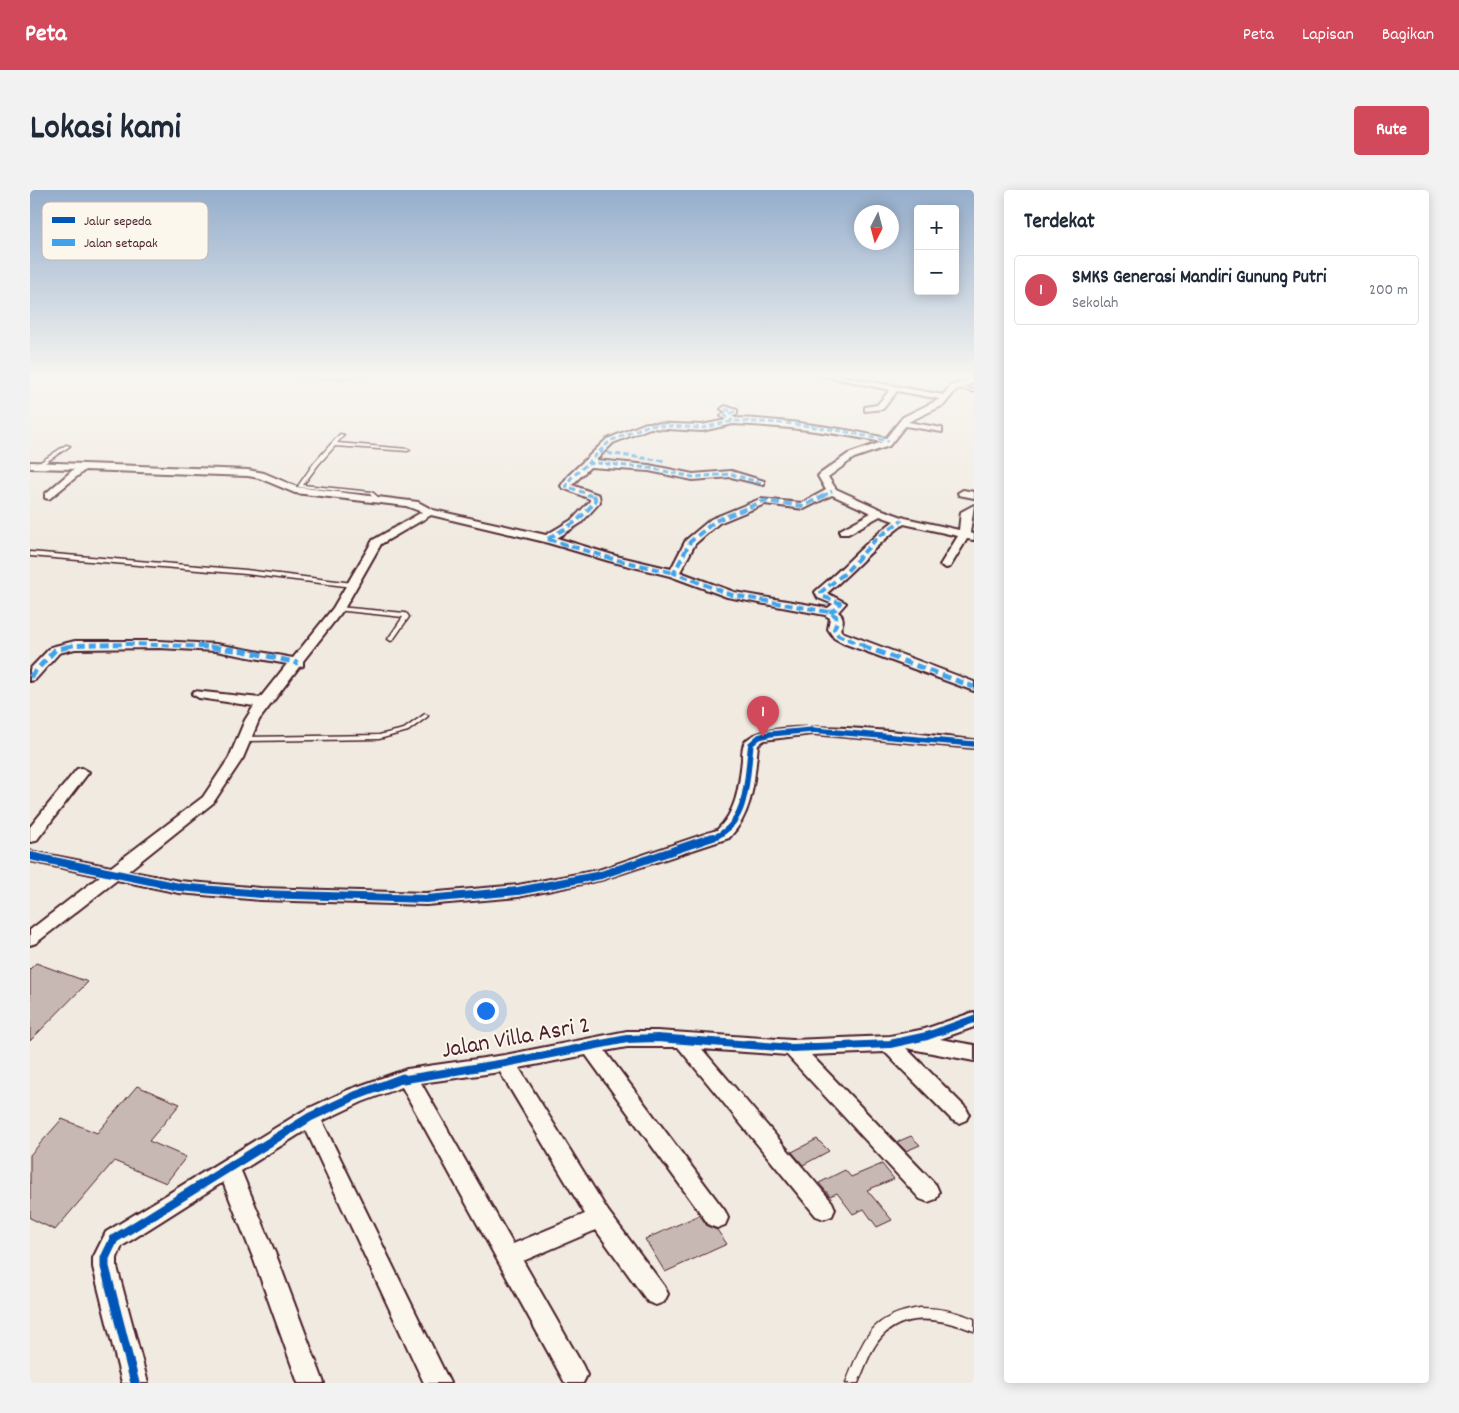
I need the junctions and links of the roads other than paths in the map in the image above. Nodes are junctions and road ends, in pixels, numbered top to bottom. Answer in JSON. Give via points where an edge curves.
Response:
{"nodes":[{"id":1,"x":635,"y":431,"type":"edge"},
{"id":2,"x":834,"y":431,"type":"edge"},
{"id":3,"x":896,"y":431,"type":"edge"},
{"id":4,"x":342,"y":435,"type":"dead end"},
{"id":5,"x":889,"y":441,"type":"junction"},
{"id":6,"x":333,"y":444,"type":"junction"},
{"id":7,"x":68,"y":446,"type":"dead end"},
{"id":8,"x":408,"y":450,"type":"dead end"},
{"id":9,"x":599,"y":452,"type":"junction"},
{"id":10,"x":665,"y":461,"type":"dead end"},
{"id":11,"x":587,"y":464,"type":"junction"},
{"id":12,"x":34,"y":465,"type":"edge"},
{"id":13,"x":82,"y":468,"type":"junction"},
{"id":14,"x":761,"y":483,"type":"dead end"},
{"id":15,"x":832,"y":491,"type":"junction"},
{"id":16,"x":49,"y":496,"type":"dead end"},
{"id":17,"x":378,"y":500,"type":"junction"},
{"id":18,"x":974,"y":508,"type":"edge"},
{"id":19,"x":430,"y":512,"type":"junction"},
{"id":20,"x":880,"y":512,"type":"junction"},
{"id":21,"x":902,"y":520,"type":"junction"},
{"id":22,"x":844,"y":532,"type":"dead end"},
{"id":23,"x":969,"y":536,"type":"edge"},
{"id":24,"x":548,"y":539,"type":"junction"},
{"id":25,"x":30,"y":554,"type":"edge"},
{"id":26,"x":946,"y":565,"type":"dead end"},
{"id":27,"x":674,"y":573,"type":"junction"},
{"id":28,"x":353,"y":585,"type":"junction"},
{"id":29,"x":338,"y":609,"type":"junction"},
{"id":30,"x":830,"y":612,"type":"junction"},
{"id":31,"x":391,"y":639,"type":"dead end"},
{"id":32,"x":298,"y":663,"type":"junction"},
{"id":33,"x":30,"y":677,"type":"edge"},
{"id":34,"x":974,"y":687,"type":"edge"},
{"id":35,"x":198,"y":694,"type":"dead end"},
{"id":36,"x":264,"y":703,"type":"junction"},
{"id":37,"x":425,"y":716,"type":"dead end"},
{"id":38,"x":245,"y":739,"type":"junction"},
{"id":39,"x":974,"y":744,"type":"edge"},
{"id":40,"x":82,"y":772,"type":"dead end"},
{"id":41,"x":30,"y":837,"type":"edge"},
{"id":42,"x":30,"y":856,"type":"edge"},
{"id":43,"x":111,"y":875,"type":"junction"},
{"id":44,"x":30,"y":939,"type":"edge"},
{"id":45,"x":974,"y":1018,"type":"edge"},
{"id":46,"x":683,"y":1040,"type":"junction"},
{"id":47,"x":910,"y":1040,"type":"junction"},
{"id":48,"x":890,"y":1044,"type":"junction"},
{"id":49,"x":591,"y":1046,"type":"junction"},
{"id":50,"x":792,"y":1048,"type":"junction"},
{"id":51,"x":974,"y":1053,"type":"edge"},
{"id":52,"x":505,"y":1063,"type":"junction"},
{"id":53,"x":407,"y":1077,"type":"junction"},
{"id":54,"x":959,"y":1114,"type":"dead end"},
{"id":55,"x":310,"y":1117,"type":"junction"},
{"id":56,"x":228,"y":1168,"type":"junction"},
{"id":57,"x":928,"y":1192,"type":"dead end"},
{"id":58,"x":824,"y":1209,"type":"dead end"},
{"id":59,"x":600,"y":1218,"type":"junction"},
{"id":60,"x":717,"y":1218,"type":"dead end"},
{"id":61,"x":509,"y":1256,"type":"junction"},
{"id":62,"x":656,"y":1294,"type":"dead end"},
{"id":63,"x":974,"y":1325,"type":"edge"},
{"id":64,"x":574,"y":1375,"type":"dead end"},
{"id":65,"x":135,"y":1383,"type":"edge"},
{"id":66,"x":311,"y":1383,"type":"edge"},
{"id":67,"x":436,"y":1383,"type":"edge"},
{"id":68,"x":852,"y":1383,"type":"edge"}],
"edges":[{"from":1,"to":9,"type":"street","via":[[610,441]]},
{"from":2,"to":5,"type":"street"},
{"from":3,"to":5,"type":"street"},
{"from":4,"to":6,"type":"lane"},
{"from":5,"to":15,"type":"street","via":[[881,447],[851,456],[827,472],[823,476]]},
{"from":6,"to":8,"type":"lane"},
{"from":6,"to":17,"type":"lane","via":[[300,486],[372,493]]},
{"from":7,"to":12,"type":"lane"},
{"from":9,"to":10,"type":"street"},
{"from":9,"to":11,"type":"street"},
{"from":11,"to":14,"type":"street","via":[[649,468],[693,477],[723,473]]},
{"from":11,"to":24,"type":"street","via":[[566,486],[595,497],[595,502],[577,521]]},
{"from":12,"to":13,"type":"street"},
{"from":13,"to":16,"type":"street"},
{"from":13,"to":17,"type":"street","via":[[248,473],[261,475],[295,490]]},
{"from":15,"to":20,"type":"street"},
{"from":15,"to":27,"type":"street","via":[[804,506],[764,501],[715,521],[690,542]]},
{"from":17,"to":19,"type":"street","via":[[418,505]]},
{"from":18,"to":23,"type":"street","via":[[966,512]]},
{"from":19,"to":24,"type":"street"},
{"from":19,"to":28,"type":"street","via":[[377,542]]},
{"from":20,"to":21,"type":"street"},
{"from":20,"to":22,"type":"street"},
{"from":21,"to":23,"type":"street"},
{"from":21,"to":30,"type":"street","via":[[876,539],[845,573],[821,592],[822,596],[840,603]]},
{"from":23,"to":26,"type":"street"},
{"from":24,"to":27,"type":"street"},
{"from":25,"to":28,"type":"lane","via":[[246,572]]},
{"from":27,"to":30,"type":"street","via":[[735,597]]},
{"from":28,"to":29,"type":"street"},
{"from":29,"to":31,"type":"lane","via":[[405,615]]},
{"from":29,"to":32,"type":"street"},
{"from":30,"to":34,"type":"street","via":[[836,616],[834,629],[847,640]]},
{"from":32,"to":33,"type":"street","via":[[271,654],[235,649],[75,645],[56,650]]},
{"from":32,"to":36,"type":"street"},
{"from":35,"to":36,"type":"street"},
{"from":36,"to":38,"type":"street","via":[[252,720]]},
{"from":37,"to":38,"type":"lane","via":[[406,730],[379,737]]},
{"from":38,"to":43,"type":"street","via":[[223,781],[208,800]]},
{"from":39,"to":43,"type":"street","via":[[812,730],[759,737],[751,744],[742,810],[732,827],[723,834],[601,875],[518,891],[426,899],[261,894],[179,887]]},
{"from":40,"to":41,"type":"street"},
{"from":42,"to":43,"type":"street"},
{"from":43,"to":44,"type":"street"},
{"from":45,"to":47,"type":"street","name":"Jalan Villa Asri 2"},
{"from":46,"to":49,"type":"street","name":"Jalan Villa Asri 2","via":[[627,1039]]},
{"from":46,"to":50,"type":"street","name":"Jalan Villa Asri 2"},
{"from":46,"to":58,"type":"street"},
{"from":47,"to":48,"type":"street","name":"Jalan Villa Asri 2"},
{"from":47,"to":51,"type":"street"},
{"from":48,"to":50,"type":"street","name":"Jalan Villa Asri 2"},
{"from":48,"to":54,"type":"street"},
{"from":49,"to":52,"type":"street","name":"Jalan Villa Asri 2"},
{"from":49,"to":60,"type":"street"},
{"from":50,"to":57,"type":"street"},
{"from":52,"to":53,"type":"street","name":"Jalan Villa Asri 2"},
{"from":52,"to":59,"type":"street"},
{"from":53,"to":55,"type":"street","name":"Jalan Villa Asri 2"},
{"from":53,"to":61,"type":"street"},
{"from":55,"to":56,"type":"street","name":"Jalan Villa Asri 2"},
{"from":55,"to":67,"type":"street"},
{"from":56,"to":65,"type":"street","name":"Jalan Villa Asri 2","via":[[124,1231],[108,1248],[105,1267]]},
{"from":56,"to":66,"type":"street"},
{"from":59,"to":61,"type":"street"},
{"from":59,"to":62,"type":"street"},
{"from":61,"to":64,"type":"street"},
{"from":63,"to":68,"type":"lane","via":[[960,1317],[936,1312],[889,1323],[873,1337]]}]}
